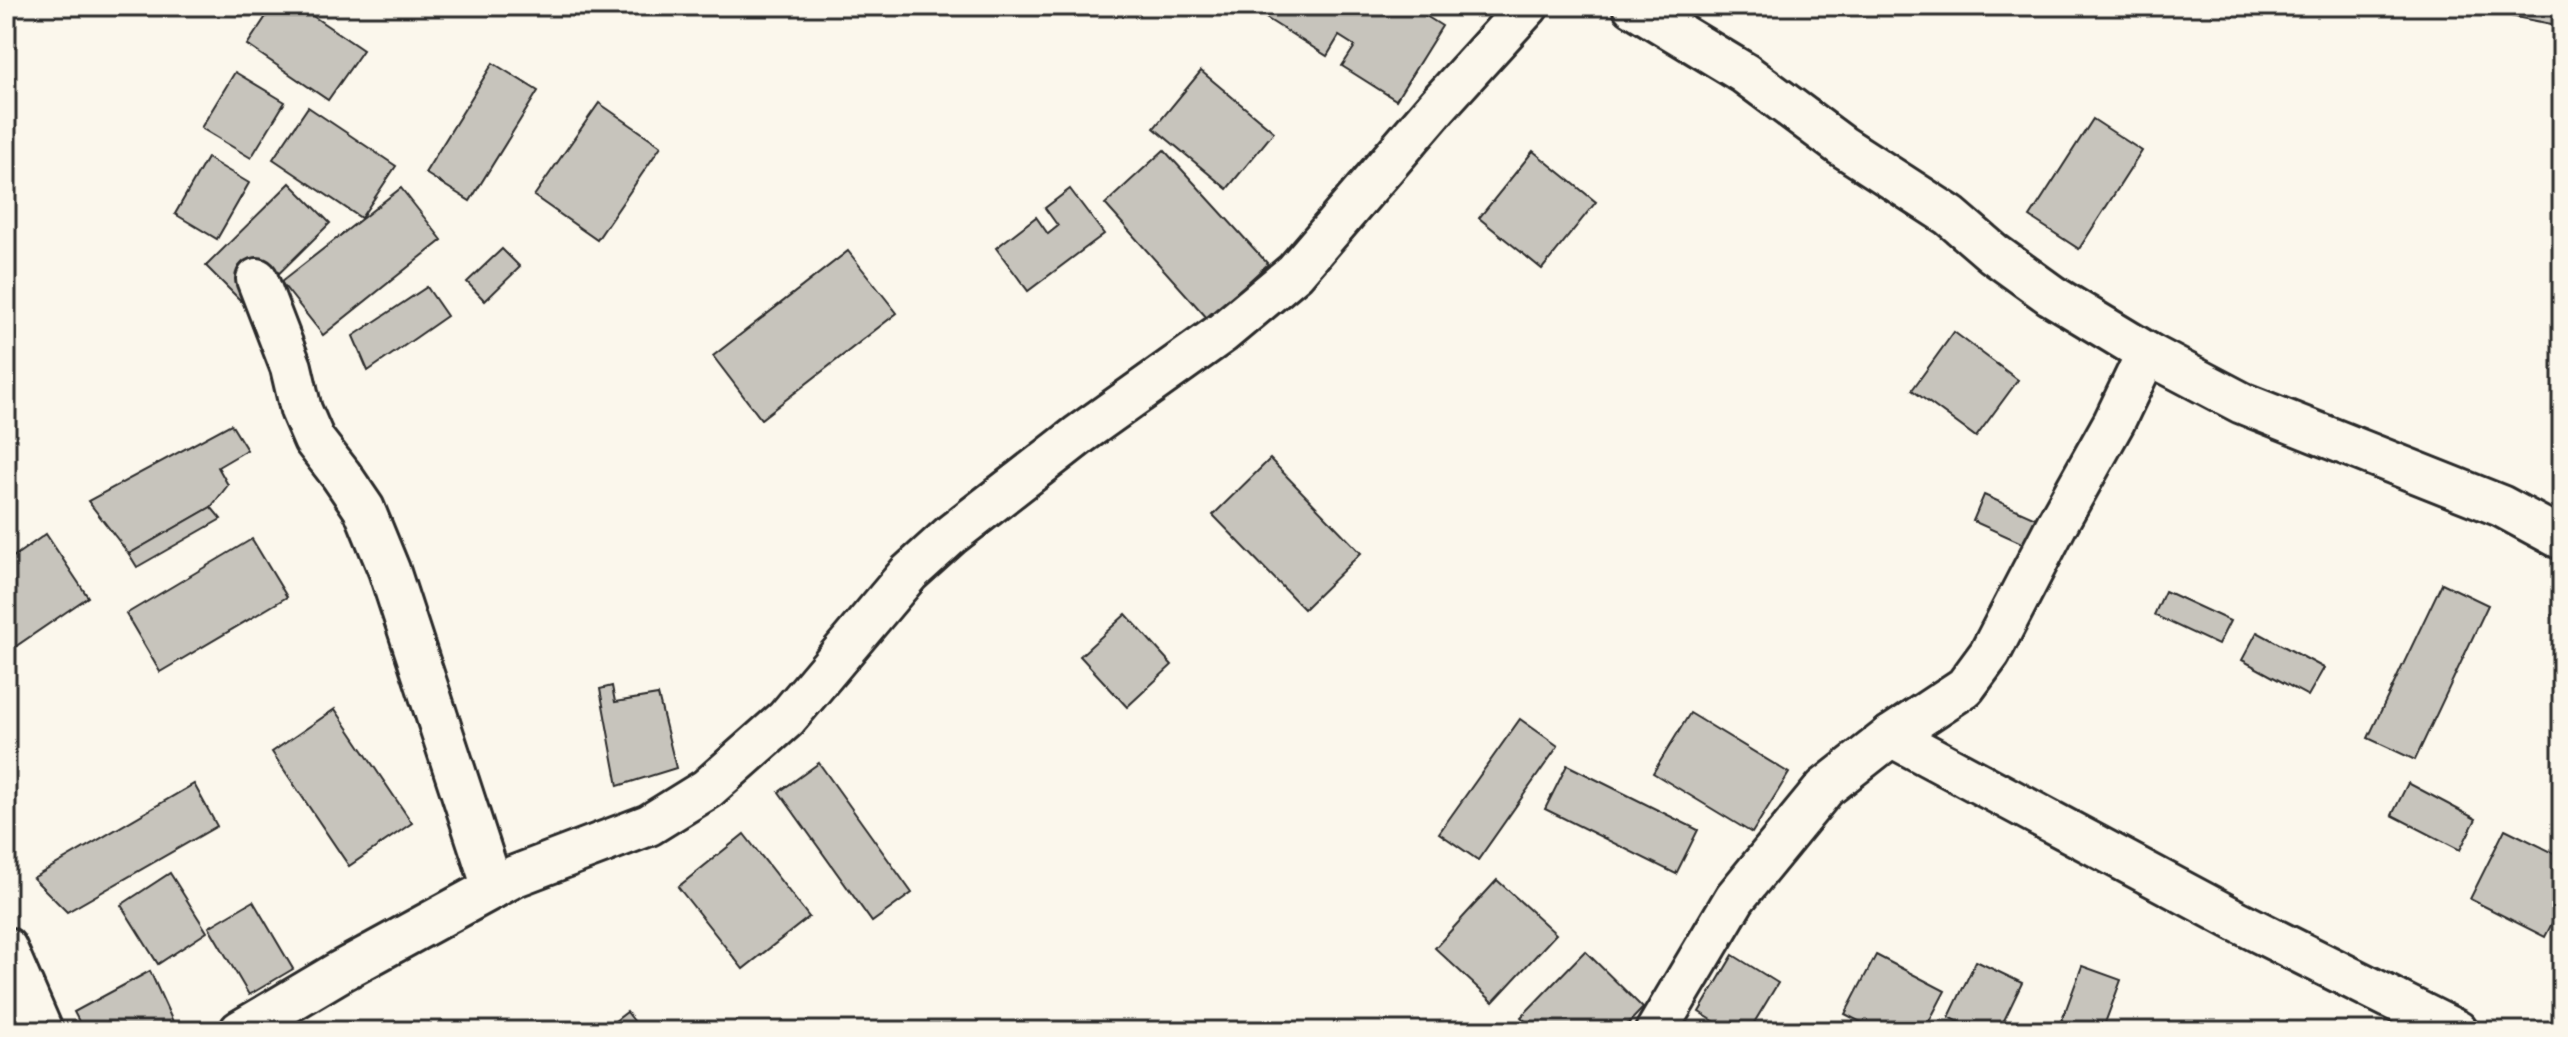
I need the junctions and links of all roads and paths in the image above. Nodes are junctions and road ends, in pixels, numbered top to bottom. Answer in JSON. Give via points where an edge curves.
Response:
{"nodes":[{"id":1,"x":1528,"y":6,"type":"edge"},
{"id":2,"x":1633,"y":6,"type":"edge"},
{"id":3,"x":257,"y":279,"type":"dead end"},
{"id":4,"x":2147,"y":353,"type":"junction"},
{"id":5,"x":2562,"y":539,"type":"edge"},
{"id":6,"x":1891,"y":736,"type":"junction"},
{"id":7,"x":493,"y":888,"type":"junction"},
{"id":8,"x":6,"y":948,"type":"edge"},
{"id":9,"x":42,"y":1031,"type":"edge"},
{"id":10,"x":240,"y":1031,"type":"edge"},
{"id":11,"x":1656,"y":1031,"type":"edge"},
{"id":12,"x":2457,"y":1031,"type":"edge"}],
"edges":[{"from":1,"to":7,"type":"street","via":[[1295,272],[1222,333],[952,534],[909,573],[786,719],[707,789],[649,825]]},
{"from":2,"to":4,"type":"street","via":[[1744,73],[1842,146],[1950,216],[2051,295]]},
{"from":3,"to":7,"type":"street","via":[[314,440],[364,509],[389,570]]},
{"from":4,"to":5,"type":"street","via":[[2242,403],[2501,506]]},
{"from":4,"to":6,"type":"street","via":[[1990,653],[1965,687]]},
{"from":6,"to":11,"type":"street","via":[[1825,788],[1735,898]]},
{"from":6,"to":12,"type":"street","via":[[2237,921]]},
{"from":7,"to":10,"type":"street"},
{"from":8,"to":9,"type":"street"}]}
